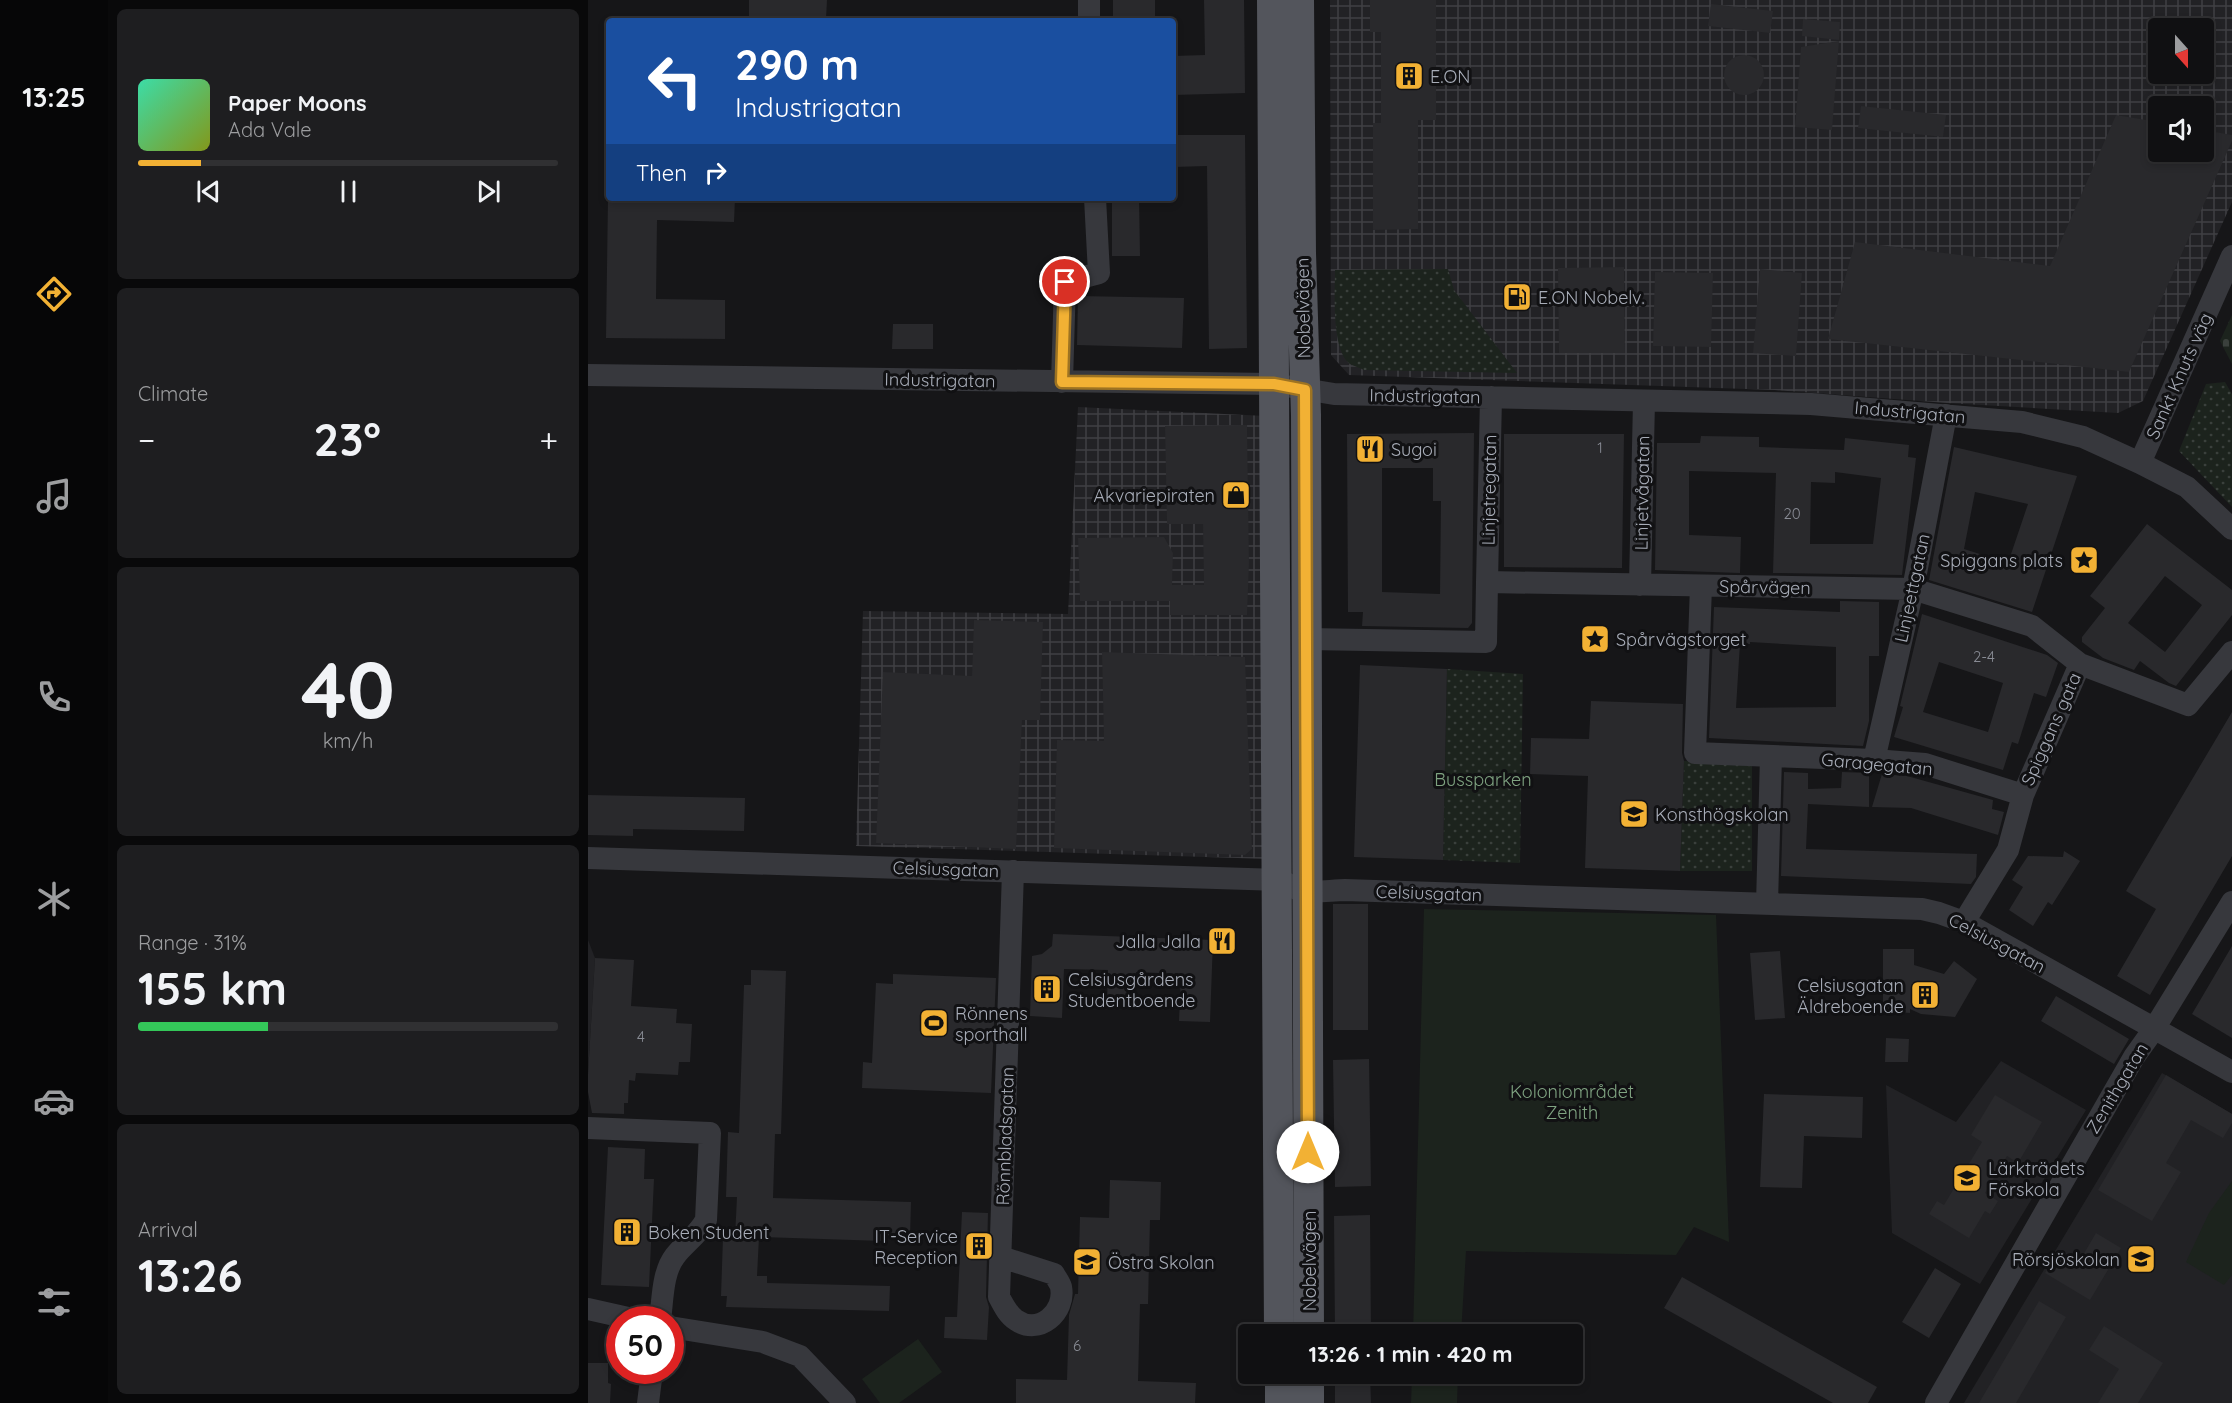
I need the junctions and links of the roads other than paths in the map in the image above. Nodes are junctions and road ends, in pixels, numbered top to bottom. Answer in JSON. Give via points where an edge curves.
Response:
{"nodes":[{"id":1,"x":1089,"y":0,"type":"edge"},
{"id":2,"x":1272,"y":0,"type":"edge"},
{"id":3,"x":1299,"y":0,"type":"edge"},
{"id":4,"x":1089,"y":18,"type":"edge"},
{"id":5,"x":1095,"y":201,"type":"edge"},
{"id":6,"x":2232,"y":256,"type":"edge"},
{"id":7,"x":588,"y":375,"type":"edge"},
{"id":8,"x":1062,"y":382,"type":"junction"},
{"id":9,"x":1274,"y":384,"type":"junction"},
{"id":10,"x":1305,"y":390,"type":"junction"},
{"id":11,"x":1491,"y":397,"type":"junction"},
{"id":12,"x":1644,"y":401,"type":"junction"},
{"id":13,"x":1946,"y":415,"type":"junction"},
{"id":14,"x":2140,"y":463,"type":"junction"},
{"id":15,"x":2232,"y":529,"type":"edge"},
{"id":16,"x":1487,"y":582,"type":"junction"},
{"id":17,"x":1640,"y":585,"type":"junction"},
{"id":18,"x":1701,"y":586,"type":"junction"},
{"id":19,"x":1913,"y":589,"type":"junction"},
{"id":20,"x":1307,"y":639,"type":"junction"},
{"id":21,"x":2232,"y":652,"type":"edge"},
{"id":22,"x":2080,"y":664,"type":"junction"},
{"id":23,"x":1770,"y":756,"type":"junction"},
{"id":24,"x":1874,"y":760,"type":"junction"},
{"id":25,"x":2023,"y":795,"type":"junction"},
{"id":26,"x":588,"y":858,"type":"edge"},
{"id":27,"x":1013,"y":871,"type":"junction"},
{"id":28,"x":1277,"y":880,"type":"junction"},
{"id":29,"x":1307,"y":891,"type":"junction"},
{"id":30,"x":2232,"y":902,"type":"edge"},
{"id":31,"x":1767,"y":903,"type":"junction"},
{"id":32,"x":1964,"y":922,"type":"junction"},
{"id":33,"x":2154,"y":1029,"type":"junction"},
{"id":34,"x":2232,"y":1072,"type":"edge"},
{"id":35,"x":588,"y":1128,"type":"edge"},
{"id":36,"x":1000,"y":1257,"type":"dead end"},
{"id":37,"x":662,"y":1306,"type":"edge"},
{"id":38,"x":588,"y":1309,"type":"edge"},
{"id":39,"x":606,"y":1313,"type":"edge"},
{"id":40,"x":1280,"y":1324,"type":"edge"},
{"id":41,"x":1309,"y":1324,"type":"edge"},
{"id":42,"x":684,"y":1330,"type":"edge"},
{"id":43,"x":650,"y":1384,"type":"edge"},
{"id":44,"x":1280,"y":1384,"type":"edge"},
{"id":45,"x":1309,"y":1384,"type":"edge"},
{"id":46,"x":648,"y":1403,"type":"edge"},
{"id":47,"x":845,"y":1403,"type":"edge"},
{"id":48,"x":1280,"y":1403,"type":"edge"},
{"id":49,"x":1309,"y":1403,"type":"edge"},
{"id":50,"x":1936,"y":1403,"type":"edge"}],
"edges":[{"from":1,"to":4,"type":"street"},
{"from":2,"to":9,"type":"main road","name":"Nobelvägen"},
{"from":3,"to":10,"type":"main road","name":"Nobelvägen"},
{"from":5,"to":8,"type":"street","via":[[1099,273],[1065,282]]},
{"from":6,"to":14,"type":"street","name":"Sankt Knuts väg"},
{"from":7,"to":8,"type":"street","name":"Industrigatan"},
{"from":8,"to":9,"type":"street","name":"Industrigatan"},
{"from":9,"to":10,"type":"street","name":"Industrigatan"},
{"from":9,"to":28,"type":"main road","name":"Nobelvägen"},
{"from":10,"to":11,"type":"street","name":"Industrigatan"},
{"from":10,"to":20,"type":"main road","name":"Nobelvägen"},
{"from":11,"to":12,"type":"street","name":"Industrigatan"},
{"from":11,"to":16,"type":"street","name":"Linjetregatan"},
{"from":12,"to":13,"type":"street","name":"Industrigatan","via":[[1810,404]]},
{"from":12,"to":17,"type":"street","name":"Linjetvågatan"},
{"from":13,"to":14,"type":"street","name":"Industrigatan","via":[[2022,422],[2083,437]]},
{"from":13,"to":19,"type":"street","name":"Linjeettgatan"},
{"from":14,"to":15,"type":"street","name":"Industrigatan","via":[[2187,487]]},
{"from":16,"to":17,"type":"street","name":"Spårvägen"},
{"from":16,"to":20,"type":"street","via":[[1486,642]]},
{"from":17,"to":18,"type":"street","name":"Spårvägen"},
{"from":18,"to":19,"type":"street","name":"Spårvägen"},
{"from":18,"to":23,"type":"street","name":"Garagegatan","via":[[1695,753]]},
{"from":19,"to":22,"type":"street","name":"Spårvägen","via":[[2032,626]]},
{"from":19,"to":24,"type":"street","name":"Linjeettgatan"},
{"from":20,"to":29,"type":"main road","name":"Nobelvägen"},
{"from":21,"to":22,"type":"street","name":"Spårvägen","via":[[2188,705]]},
{"from":22,"to":25,"type":"street","name":"Spiggans gata"},
{"from":23,"to":24,"type":"street","name":"Garagegatan"},
{"from":23,"to":31,"type":"street"},
{"from":24,"to":25,"type":"street","name":"Garagegatan","via":[[1925,764]]},
{"from":25,"to":32,"type":"street","via":[[2008,850]]},
{"from":26,"to":27,"type":"street","name":"Celsiusgatan"},
{"from":27,"to":28,"type":"street","name":"Celsiusgatan"},
{"from":27,"to":36,"type":"street","name":"Rönnbladsgatan"},
{"from":28,"to":29,"type":"street","name":"Celsiusgatan"},
{"from":28,"to":40,"type":"main road","name":"Nobelvägen"},
{"from":29,"to":31,"type":"street","name":"Celsiusgatan"},
{"from":29,"to":41,"type":"main road","name":"Nobelvägen"},
{"from":30,"to":33,"type":"street","name":"Zenithgatan"},
{"from":31,"to":32,"type":"street","name":"Celsiusgatan","via":[[1922,909]]},
{"from":32,"to":33,"type":"street","name":"Celsiusgatan"},
{"from":33,"to":34,"type":"street","name":"Celsiusgatan"},
{"from":33,"to":50,"type":"street","name":"Zenithgatan","via":[[2134,1057]]},
{"from":35,"to":37,"type":"street","via":[[710,1133],[706,1220],[667,1270]]},
{"from":38,"to":39,"type":"street"},
{"from":42,"to":47,"type":"street","via":[[763,1342],[800,1356]]},
{"from":43,"to":46,"type":"street"},
{"from":44,"to":48,"type":"main road"},
{"from":45,"to":49,"type":"main road"}]}
